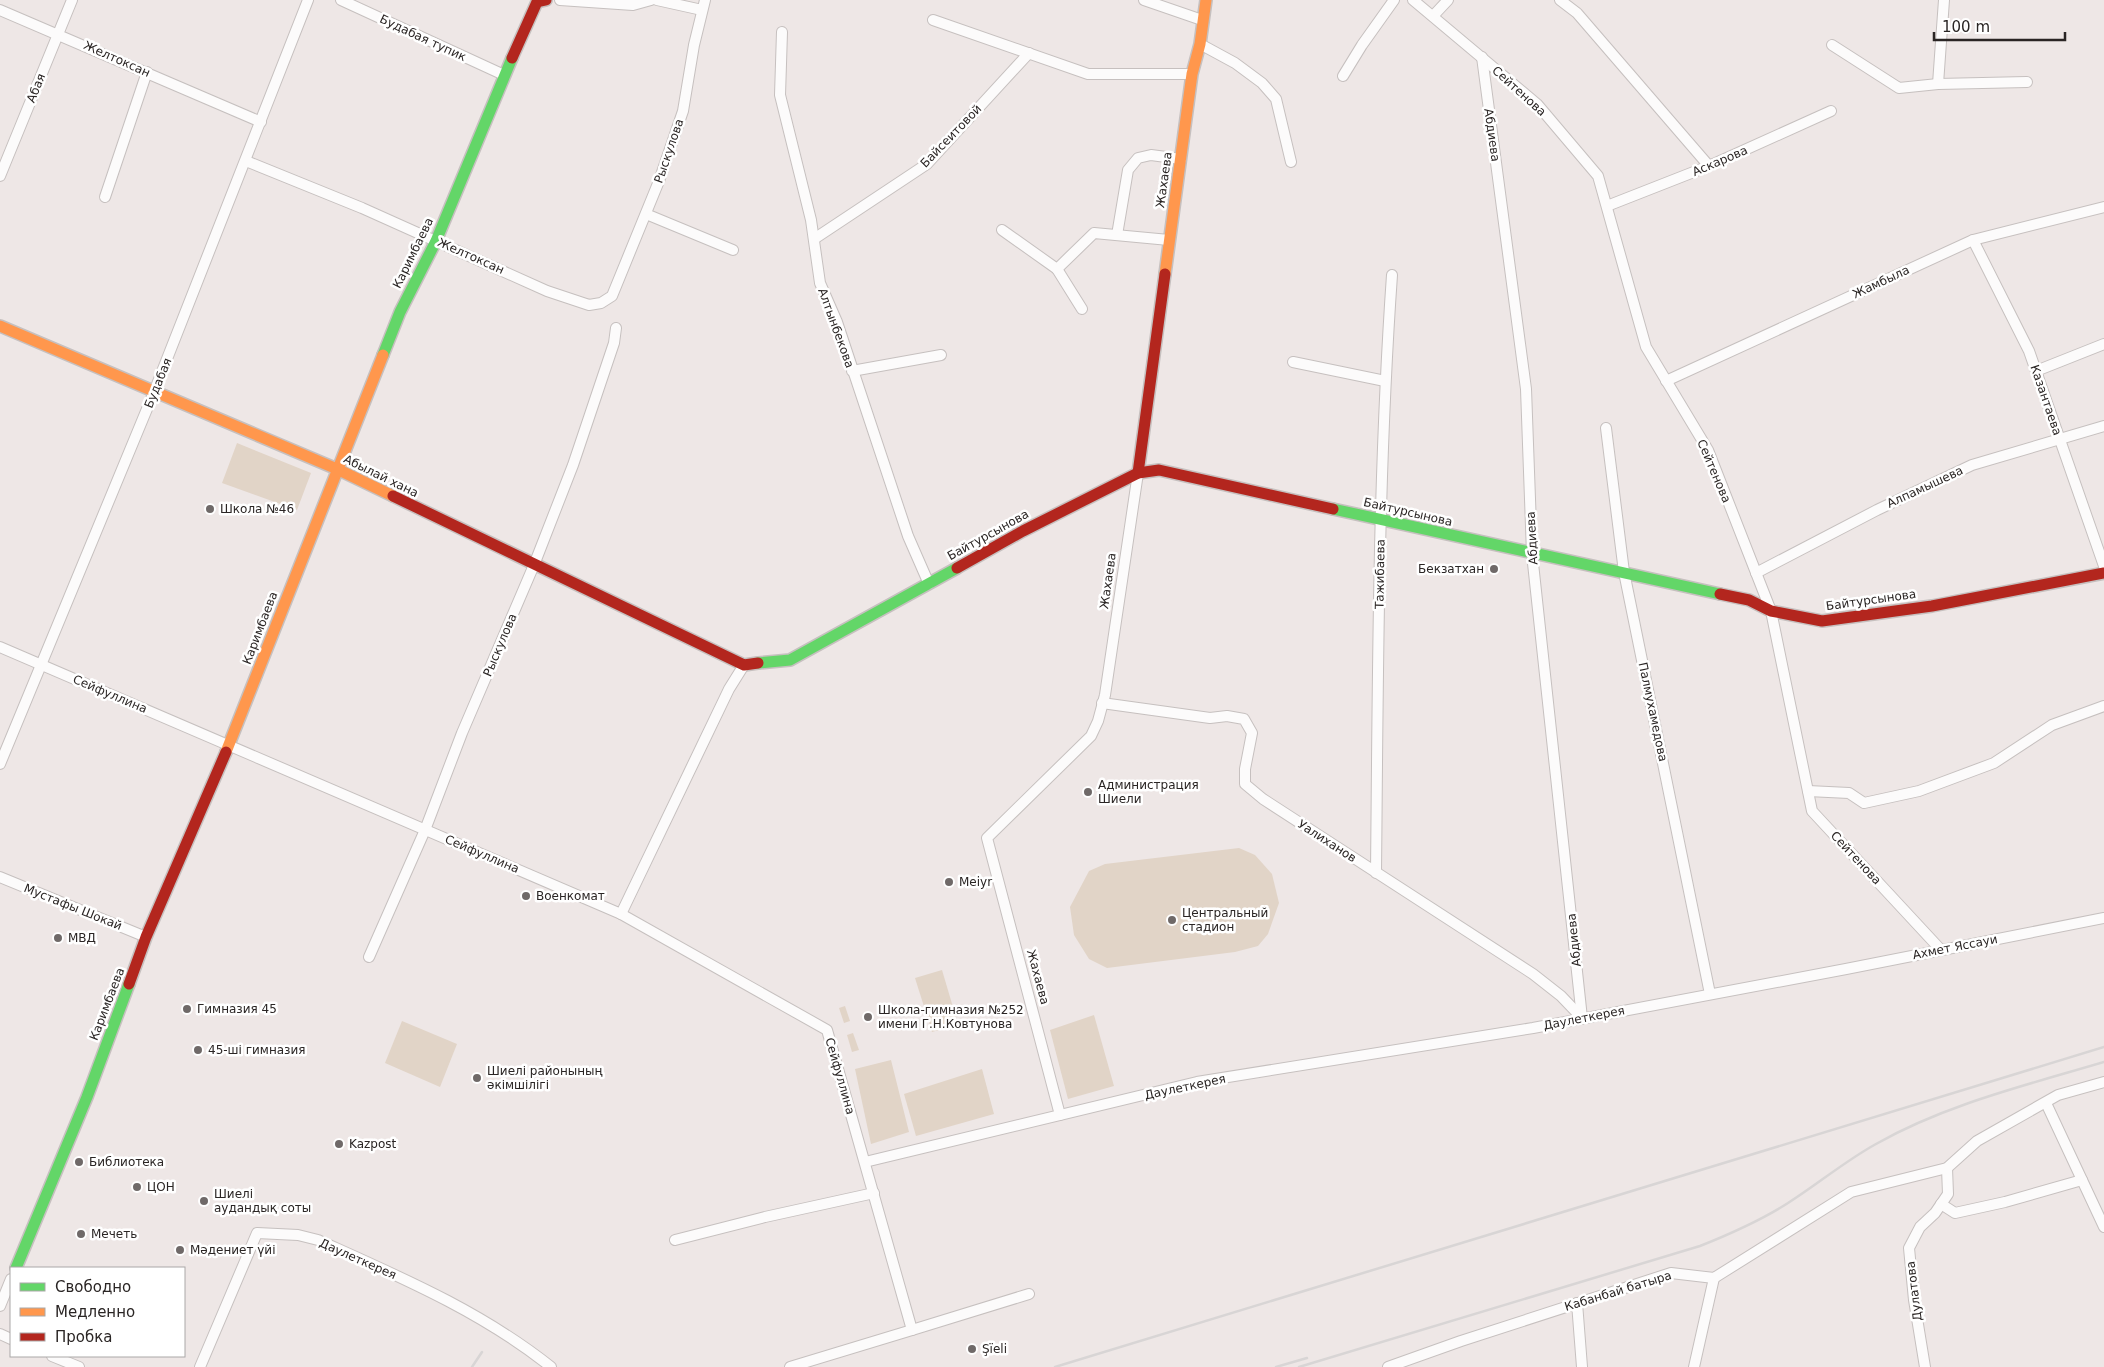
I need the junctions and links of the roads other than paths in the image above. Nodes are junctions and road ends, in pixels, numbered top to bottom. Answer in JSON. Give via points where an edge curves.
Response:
{"nodes":[{"id":1,"x":72,"y":0,"type":"edge"},
{"id":2,"x":308,"y":0,"type":"edge"},
{"id":3,"x":341,"y":0,"type":"edge"},
{"id":4,"x":560,"y":0,"type":"edge"},
{"id":5,"x":650,"y":0,"type":"edge"},
{"id":6,"x":657,"y":0,"type":"edge"},
{"id":7,"x":1144,"y":0,"type":"edge"},
{"id":8,"x":1206,"y":0,"type":"edge"},
{"id":9,"x":1394,"y":0,"type":"edge"},
{"id":10,"x":1413,"y":0,"type":"edge"},
{"id":11,"x":1448,"y":0,"type":"edge"},
{"id":12,"x":1560,"y":0,"type":"edge"},
{"id":13,"x":1944,"y":0,"type":"edge"},
{"id":14,"x":542,"y":1,"type":"edge"},
{"id":15,"x":704,"y":5,"type":"edge"},
{"id":16,"x":0,"y":10,"type":"edge"},
{"id":17,"x":1433,"y":16,"type":"junction"},
{"id":18,"x":933,"y":20,"type":"dead end"},
{"id":19,"x":1202,"y":20,"type":"junction"},
{"id":20,"x":782,"y":32,"type":"dead end"},
{"id":21,"x":58,"y":33,"type":"junction"},
{"id":22,"x":1200,"y":44,"type":"junction"},
{"id":23,"x":1832,"y":45,"type":"dead end"},
{"id":24,"x":1029,"y":53,"type":"junction"},
{"id":25,"x":1482,"y":58,"type":"junction"},
{"id":26,"x":147,"y":72,"type":"junction"},
{"id":27,"x":1192,"y":74,"type":"junction"},
{"id":28,"x":504,"y":75,"type":"junction"},
{"id":29,"x":1343,"y":76,"type":"dead end"},
{"id":30,"x":2027,"y":82,"type":"dead end"},
{"id":31,"x":1938,"y":84,"type":"junction"},
{"id":32,"x":1831,"y":111,"type":"dead end"},
{"id":33,"x":261,"y":122,"type":"junction"},
{"id":34,"x":1181,"y":159,"type":"junction"},
{"id":35,"x":246,"y":160,"type":"junction"},
{"id":36,"x":1291,"y":162,"type":"dead end"},
{"id":37,"x":1709,"y":166,"type":"junction"},
{"id":38,"x":0,"y":176,"type":"edge"},
{"id":39,"x":105,"y":197,"type":"dead end"},
{"id":40,"x":1606,"y":206,"type":"junction"},
{"id":41,"x":2104,"y":207,"type":"edge"},
{"id":42,"x":646,"y":214,"type":"junction"},
{"id":43,"x":1002,"y":230,"type":"dead end"},
{"id":44,"x":1117,"y":235,"type":"junction"},
{"id":45,"x":814,"y":238,"type":"junction"},
{"id":46,"x":436,"y":240,"type":"junction"},
{"id":47,"x":1169,"y":240,"type":"junction"},
{"id":48,"x":1973,"y":240,"type":"junction"},
{"id":49,"x":733,"y":250,"type":"dead end"},
{"id":50,"x":1057,"y":269,"type":"junction"},
{"id":51,"x":1392,"y":275,"type":"dead end"},
{"id":52,"x":612,"y":296,"type":"joint"},
{"id":53,"x":1082,"y":309,"type":"dead end"},
{"id":54,"x":0,"y":326,"type":"edge"},
{"id":55,"x":616,"y":328,"type":"dead end"},
{"id":56,"x":2104,"y":344,"type":"edge"},
{"id":57,"x":941,"y":355,"type":"dead end"},
{"id":58,"x":1292,"y":362,"type":"dead end"},
{"id":59,"x":852,"y":371,"type":"junction"},
{"id":60,"x":2036,"y":371,"type":"junction"},
{"id":61,"x":1666,"y":380,"type":"junction"},
{"id":62,"x":1385,"y":381,"type":"junction"},
{"id":63,"x":154,"y":392,"type":"junction"},
{"id":64,"x":2104,"y":426,"type":"edge"},
{"id":65,"x":1606,"y":428,"type":"dead end"},
{"id":66,"x":2059,"y":440,"type":"junction"},
{"id":67,"x":337,"y":470,"type":"junction"},
{"id":68,"x":1138,"y":473,"type":"junction"},
{"id":69,"x":1380,"y":520,"type":"junction"},
{"id":70,"x":1532,"y":554,"type":"junction"},
{"id":71,"x":534,"y":565,"type":"junction"},
{"id":72,"x":2104,"y":566,"type":"edge"},
{"id":73,"x":1624,"y":572,"type":"junction"},
{"id":74,"x":2104,"y":572,"type":"edge"},
{"id":75,"x":1756,"y":574,"type":"junction"},
{"id":76,"x":930,"y":584,"type":"junction"},
{"id":77,"x":1771,"y":611,"type":"junction"},
{"id":78,"x":0,"y":647,"type":"edge"},
{"id":79,"x":41,"y":664,"type":"junction"},
{"id":80,"x":744,"y":665,"type":"junction"},
{"id":81,"x":1102,"y":703,"type":"junction"},
{"id":82,"x":2104,"y":706,"type":"edge"},
{"id":83,"x":229,"y":746,"type":"junction"},
{"id":84,"x":0,"y":764,"type":"edge"},
{"id":85,"x":1808,"y":791,"type":"junction"},
{"id":86,"x":425,"y":830,"type":"junction"},
{"id":87,"x":1376,"y":873,"type":"junction"},
{"id":88,"x":0,"y":877,"type":"edge"},
{"id":89,"x":621,"y":914,"type":"junction"},
{"id":90,"x":2104,"y":918,"type":"edge"},
{"id":91,"x":146,"y":937,"type":"junction"},
{"id":92,"x":1942,"y":950,"type":"junction"},
{"id":93,"x":369,"y":957,"type":"dead end"},
{"id":94,"x":1806,"y":976,"type":"joint"},
{"id":95,"x":1710,"y":994,"type":"junction"},
{"id":96,"x":1582,"y":1018,"type":"junction"},
{"id":97,"x":2104,"y":1082,"type":"edge"},
{"id":98,"x":2046,"y":1103,"type":"junction"},
{"id":99,"x":1060,"y":1115,"type":"junction"},
{"id":100,"x":865,"y":1162,"type":"junction"},
{"id":101,"x":1947,"y":1168,"type":"junction"},
{"id":102,"x":2082,"y":1180,"type":"junction"},
{"id":103,"x":874,"y":1193,"type":"junction"},
{"id":104,"x":1941,"y":1204,"type":"junction"},
{"id":105,"x":2104,"y":1227,"type":"edge"},
{"id":106,"x":675,"y":1240,"type":"dead end"},
{"id":107,"x":16,"y":1267,"type":"edge"},
{"id":108,"x":1714,"y":1278,"type":"junction"},
{"id":109,"x":10,"y":1281,"type":"edge"},
{"id":110,"x":1029,"y":1294,"type":"dead end"},
{"id":111,"x":1577,"y":1303,"type":"junction"},
{"id":112,"x":0,"y":1306,"type":"edge"},
{"id":113,"x":912,"y":1330,"type":"junction"},
{"id":114,"x":54,"y":1357,"type":"edge"},
{"id":115,"x":79,"y":1367,"type":"edge"},
{"id":116,"x":200,"y":1367,"type":"edge"},
{"id":117,"x":551,"y":1367,"type":"edge"},
{"id":118,"x":790,"y":1367,"type":"edge"},
{"id":119,"x":1388,"y":1367,"type":"edge"},
{"id":120,"x":1582,"y":1367,"type":"edge"},
{"id":121,"x":1694,"y":1367,"type":"edge"},
{"id":122,"x":1925,"y":1367,"type":"edge"}],
"edges":[{"from":1,"to":21,"type":"street","name":"Абая"},
{"from":2,"to":33,"type":"street","name":"Будабая"},
{"from":3,"to":28,"type":"street","name":"Будабая тупик"},
{"from":4,"to":5,"type":"street","via":[[633,5]]},
{"from":6,"to":15,"type":"street"},
{"from":7,"to":19,"type":"street"},
{"from":8,"to":19,"type":"main road","name":"Жахаева"},
{"from":9,"to":29,"type":"street"},
{"from":10,"to":17,"type":"street","name":"Сейтенова"},
{"from":11,"to":17,"type":"street"},
{"from":12,"to":37,"type":"street","via":[[1577,13]]},
{"from":13,"to":31,"type":"street"},
{"from":14,"to":28,"type":"main road","name":"Каримбаева"},
{"from":15,"to":42,"type":"street","name":"Рыскулова","via":[[683,111]]},
{"from":16,"to":21,"type":"street","name":"Желтоксан"},
{"from":17,"to":25,"type":"street","name":"Сейтенова"},
{"from":18,"to":24,"type":"street"},
{"from":19,"to":22,"type":"main road","name":"Жахаева"},
{"from":20,"to":45,"type":"street","name":"Алтынбекова","via":[[780,95]]},
{"from":21,"to":26,"type":"street","name":"Желтоксан"},
{"from":21,"to":38,"type":"street","name":"Абая"},
{"from":22,"to":27,"type":"main road","name":"Жахаева"},
{"from":22,"to":36,"type":"street","via":[[1235,63],[1262,83],[1276,99]]},
{"from":23,"to":31,"type":"street","via":[[1899,88]]},
{"from":24,"to":27,"type":"street","via":[[1088,74]]},
{"from":24,"to":45,"type":"street","name":"Байсеитовой","via":[[927,164]]},
{"from":25,"to":40,"type":"street","name":"Сейтенова","via":[[1537,104],[1598,176]]},
{"from":25,"to":70,"type":"street","name":"Абдиева","via":[[1526,389]]},
{"from":26,"to":33,"type":"street","name":"Желтоксан"},
{"from":26,"to":39,"type":"street"},
{"from":27,"to":34,"type":"main road","name":"Жахаева"},
{"from":28,"to":46,"type":"main road","name":"Каримбаева"},
{"from":30,"to":31,"type":"street"},
{"from":32,"to":37,"type":"street","name":"Аскарова"},
{"from":33,"to":35,"type":"street","name":"Будабая"},
{"from":34,"to":44,"type":"street","via":[[1151,155],[1138,158],[1128,170]]},
{"from":34,"to":47,"type":"main road","name":"Жахаева"},
{"from":35,"to":46,"type":"street","name":"Желтоксан"},
{"from":35,"to":63,"type":"street","name":"Будабая"},
{"from":37,"to":40,"type":"street","name":"Аскарова"},
{"from":40,"to":61,"type":"street","name":"Сейтенова","via":[[1646,347]]},
{"from":41,"to":48,"type":"street","name":"Жамбыла"},
{"from":42,"to":49,"type":"street"},
{"from":42,"to":52,"type":"street","name":"Рыскулова"},
{"from":43,"to":50,"type":"street"},
{"from":44,"to":47,"type":"street"},
{"from":44,"to":50,"type":"street","via":[[1094,233]]},
{"from":45,"to":59,"type":"street","name":"Алтынбекова","via":[[820,283],[837,322]]},
{"from":46,"to":52,"type":"street","name":"Желтоксан","via":[[546,291],[590,305],[601,304]]},
{"from":46,"to":67,"type":"main road","name":"Каримбаева","via":[[400,312]]},
{"from":47,"to":68,"type":"main road","name":"Жахаева"},
{"from":48,"to":60,"type":"street","name":"Казантаева"},
{"from":48,"to":61,"type":"street","name":"Жамбыла"},
{"from":50,"to":53,"type":"street"},
{"from":51,"to":62,"type":"street","name":"Тажибаева"},
{"from":54,"to":63,"type":"main road","name":"Абылай хана"},
{"from":55,"to":71,"type":"street","name":"Рыскулова","via":[[614,343],[573,465]]},
{"from":56,"to":60,"type":"street"},
{"from":57,"to":59,"type":"street"},
{"from":58,"to":62,"type":"street"},
{"from":59,"to":76,"type":"street","name":"Алтынбекова","via":[[908,536]]},
{"from":60,"to":66,"type":"street","name":"Казантаева"},
{"from":61,"to":75,"type":"street","name":"Сейтенова","via":[[1708,450]]},
{"from":62,"to":69,"type":"street","name":"Тажибаева"},
{"from":63,"to":67,"type":"main road","name":"Абылай хана"},
{"from":63,"to":79,"type":"street","name":"Будабая"},
{"from":64,"to":66,"type":"street","name":"Алпамышева"},
{"from":65,"to":73,"type":"street","name":"Палмухамедова"},
{"from":66,"to":72,"type":"street","name":"Казантаева"},
{"from":66,"to":75,"type":"street","name":"Алпамышева","via":[[1972,465],[1877,510]]},
{"from":67,"to":71,"type":"main road","name":"Абылай хана"},
{"from":67,"to":83,"type":"main road","name":"Каримбаева"},
{"from":68,"to":69,"type":"main road","name":"Байтурсынова","via":[[1159,470]]},
{"from":68,"to":76,"type":"main road","name":"Байтурсынова","via":[[1023,531]]},
{"from":68,"to":81,"type":"street","name":"Жахаева"},
{"from":69,"to":70,"type":"main road","name":"Байтурсынова"},
{"from":69,"to":87,"type":"street","name":"Тажибаева"},
{"from":70,"to":73,"type":"main road","name":"Байтурсынова"},
{"from":70,"to":96,"type":"street","name":"Абдиева"},
{"from":71,"to":80,"type":"main road","name":"Абылай хана"},
{"from":71,"to":86,"type":"street","name":"Рыскулова","via":[[462,733]]},
{"from":73,"to":77,"type":"main road","name":"Байтурсынова","via":[[1750,600]]},
{"from":73,"to":95,"type":"street","name":"Палмухамедова"},
{"from":74,"to":77,"type":"main road","name":"Байтурсынова","via":[[1932,606],[1822,621]]},
{"from":75,"to":77,"type":"street","name":"Сейтенова"},
{"from":76,"to":80,"type":"main road","name":"Байтурсынова","via":[[790,660]]},
{"from":77,"to":85,"type":"street","name":"Сейтенова"},
{"from":78,"to":79,"type":"street","name":"Сейфуллина"},
{"from":79,"to":83,"type":"street","name":"Сейфуллина"},
{"from":79,"to":84,"type":"street","name":"Будабая"},
{"from":80,"to":89,"type":"street","via":[[729,689]]},
{"from":81,"to":87,"type":"street","name":"Уалиханов","via":[[1210,718],[1244,719],[1252,733],[1245,784]]},
{"from":81,"to":99,"type":"street","name":"Жахаева","via":[[1091,736],[987,838]]},
{"from":82,"to":85,"type":"street","via":[[2052,725],[1994,764],[1919,791],[1864,803],[1849,793]]},
{"from":83,"to":86,"type":"street","name":"Сейфуллина"},
{"from":83,"to":91,"type":"main road","name":"Каримбаева"},
{"from":85,"to":92,"type":"street","name":"Сейтенова","via":[[1812,811]]},
{"from":86,"to":89,"type":"street","name":"Сейфуллина"},
{"from":86,"to":93,"type":"street","name":"Рыскулова"},
{"from":87,"to":96,"type":"street","name":"Уалиханов","via":[[1533,974]]},
{"from":88,"to":91,"type":"street","name":"Мустафы Шокай"},
{"from":89,"to":100,"type":"street","name":"Сейфуллина","via":[[827,1030]]},
{"from":90,"to":92,"type":"street","name":"Ахмет Яссауи"},
{"from":91,"to":107,"type":"main road","name":"Каримбаева","via":[[87,1097]]},
{"from":92,"to":94,"type":"street","name":"Ахмет Яссауи"},
{"from":94,"to":95,"type":"street","name":"Даулеткерея"},
{"from":95,"to":96,"type":"street","name":"Даулеткерея"},
{"from":96,"to":99,"type":"street","name":"Даулеткерея","via":[[1197,1082]]},
{"from":97,"to":98,"type":"street","via":[[2058,1095]]},
{"from":98,"to":101,"type":"street","via":[[1978,1141]]},
{"from":98,"to":102,"type":"street"},
{"from":99,"to":100,"type":"street","name":"Даулеткерея"},
{"from":100,"to":103,"type":"street"},
{"from":101,"to":104,"type":"street","name":"Дулатова","via":[[1948,1194]]},
{"from":101,"to":108,"type":"street","via":[[1851,1192]]},
{"from":102,"to":104,"type":"street","via":[[1955,1213]]},
{"from":102,"to":105,"type":"street"},
{"from":103,"to":106,"type":"street","via":[[765,1216]]},
{"from":103,"to":113,"type":"street"},
{"from":104,"to":122,"type":"street","name":"Дулатова","via":[[1920,1226],[1909,1248]]},
{"from":108,"to":111,"type":"street","name":"Кабанбай батыра","via":[[1672,1273]]},
{"from":108,"to":121,"type":"street"},
{"from":109,"to":112,"type":"street"},
{"from":110,"to":113,"type":"street"},
{"from":111,"to":119,"type":"street","name":"Кабанбай батыра"},
{"from":111,"to":120,"type":"street"},
{"from":113,"to":118,"type":"street"},
{"from":114,"to":115,"type":"street"},
{"from":116,"to":117,"type":"street","name":"Даулеткерея","via":[[257,1233],[298,1235],[318,1240],[433,1292],[534,1353]]}]}
